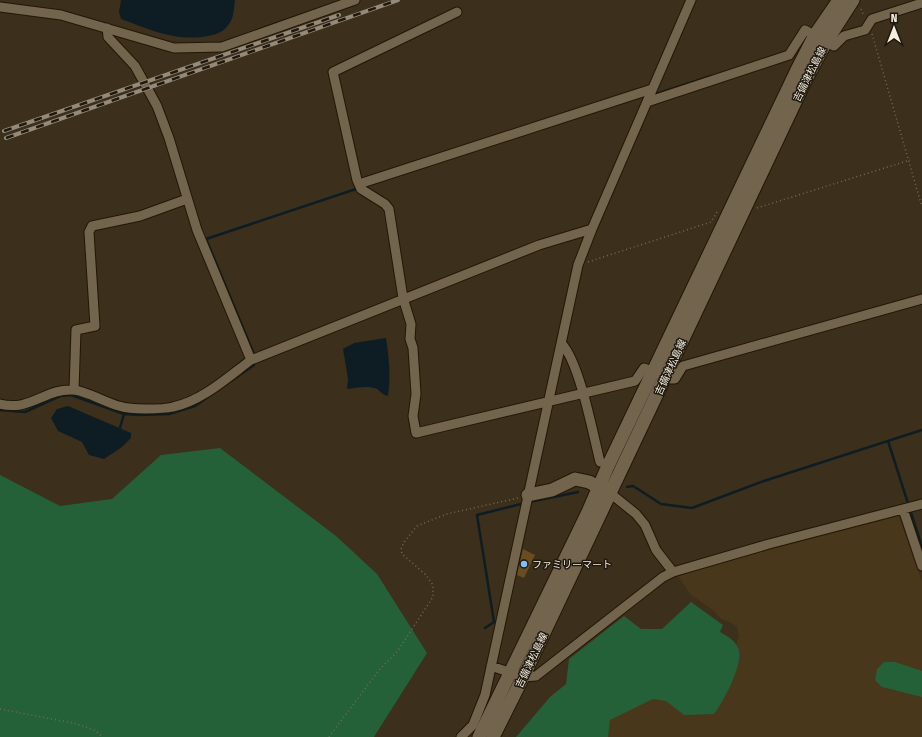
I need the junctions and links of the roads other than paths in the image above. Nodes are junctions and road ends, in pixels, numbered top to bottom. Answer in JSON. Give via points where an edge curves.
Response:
{"nodes":[{"id":1,"x":355,"y":0,"type":"edge"},
{"id":2,"x":691,"y":0,"type":"edge"},
{"id":3,"x":839,"y":0,"type":"edge"},
{"id":4,"x":922,"y":3,"type":"edge"},
{"id":5,"x":856,"y":4,"type":"edge"},
{"id":6,"x":0,"y":7,"type":"edge"},
{"id":7,"x":457,"y":12,"type":"dead end"},
{"id":8,"x":108,"y":28,"type":"junction"},
{"id":9,"x":820,"y":38,"type":"junction"},
{"id":10,"x":650,"y":95,"type":"junction"},
{"id":11,"x":360,"y":186,"type":"junction"},
{"id":12,"x":187,"y":199,"type":"junction"},
{"id":13,"x":592,"y":229,"type":"junction"},
{"id":14,"x":403,"y":298,"type":"junction"},
{"id":15,"x":922,"y":299,"type":"edge"},
{"id":16,"x":562,"y":344,"type":"junction"},
{"id":17,"x":251,"y":360,"type":"junction"},
{"id":18,"x":660,"y":374,"type":"junction"},
{"id":19,"x":74,"y":390,"type":"junction"},
{"id":20,"x":582,"y":393,"type":"junction"},
{"id":21,"x":548,"y":402,"type":"junction"},
{"id":22,"x":0,"y":404,"type":"edge"},
{"id":23,"x":600,"y":462,"type":"dead end"},
{"id":24,"x":605,"y":490,"type":"junction"},
{"id":25,"x":527,"y":500,"type":"junction"},
{"id":26,"x":922,"y":504,"type":"edge"},
{"id":27,"x":907,"y":508,"type":"junction"},
{"id":28,"x":922,"y":566,"type":"edge"},
{"id":29,"x":673,"y":572,"type":"junction"},
{"id":30,"x":491,"y":666,"type":"junction"},
{"id":31,"x":518,"y":675,"type":"junction"},
{"id":32,"x":461,"y":737,"type":"edge"},
{"id":33,"x":479,"y":737,"type":"edge"},
{"id":34,"x":493,"y":737,"type":"edge"}],
"edges":[{"from":1,"to":8,"type":"street","via":[[222,47],[174,48]]},
{"from":2,"to":10,"type":"street"},
{"from":3,"to":9,"type":"main road","name":"吉備津松島線"},
{"from":4,"to":9,"type":"street","via":[[844,36],[834,46]]},
{"from":5,"to":9,"type":"main road","name":"吉備津松島線"},
{"from":6,"to":8,"type":"street","via":[[61,15]]},
{"from":7,"to":11,"type":"street","via":[[333,72]]},
{"from":8,"to":12,"type":"street","via":[[108,37],[135,66],[157,106]]},
{"from":9,"to":10,"type":"street","via":[[804,31],[790,55]]},
{"from":9,"to":18,"type":"main road","name":"吉備津松島線","via":[[804,81]]},
{"from":9,"to":18,"type":"main road","name":"吉備津松島線","via":[[730,211]]},
{"from":10,"to":11,"type":"street"},
{"from":10,"to":13,"type":"street"},
{"from":11,"to":14,"type":"street","via":[[389,209]]},
{"from":12,"to":17,"type":"street","via":[[197,230]]},
{"from":12,"to":19,"type":"street","via":[[140,216],[92,226],[90,232],[95,326],[76,330]]},
{"from":13,"to":14,"type":"street","via":[[539,245]]},
{"from":13,"to":16,"type":"street","via":[[578,265]]},
{"from":14,"to":17,"type":"street"},
{"from":14,"to":21,"type":"street","via":[[411,324],[416,394],[413,416],[416,433]]},
{"from":15,"to":18,"type":"street","via":[[683,366],[675,379]]},
{"from":16,"to":20,"type":"street","via":[[568,351]]},
{"from":16,"to":21,"type":"street"},
{"from":17,"to":19,"type":"street","via":[[216,386],[174,407],[120,407]]},
{"from":18,"to":20,"type":"street","via":[[644,368],[636,381]]},
{"from":18,"to":24,"type":"main road","name":"吉備津松島線"},
{"from":19,"to":22,"type":"street","via":[[57,392],[21,406],[10,407]]},
{"from":20,"to":21,"type":"street"},
{"from":20,"to":23,"type":"street"},
{"from":21,"to":25,"type":"street"},
{"from":24,"to":25,"type":"main road","via":[[589,482],[574,479]]},
{"from":24,"to":29,"type":"street","via":[[636,514],[645,525],[656,550]]},
{"from":24,"to":31,"type":"main road","name":"吉備津松島線"},
{"from":25,"to":30,"type":"street"},
{"from":26,"to":27,"type":"street"},
{"from":27,"to":28,"type":"street"},
{"from":27,"to":29,"type":"street"},
{"from":29,"to":31,"type":"street","via":[[663,577],[540,675]]},
{"from":30,"to":31,"type":"street"},
{"from":30,"to":32,"type":"street","via":[[483,704],[473,725]]},
{"from":31,"to":33,"type":"main road","name":"吉備津松島線"},
{"from":31,"to":34,"type":"main road","name":"吉備津松島線"}]}
